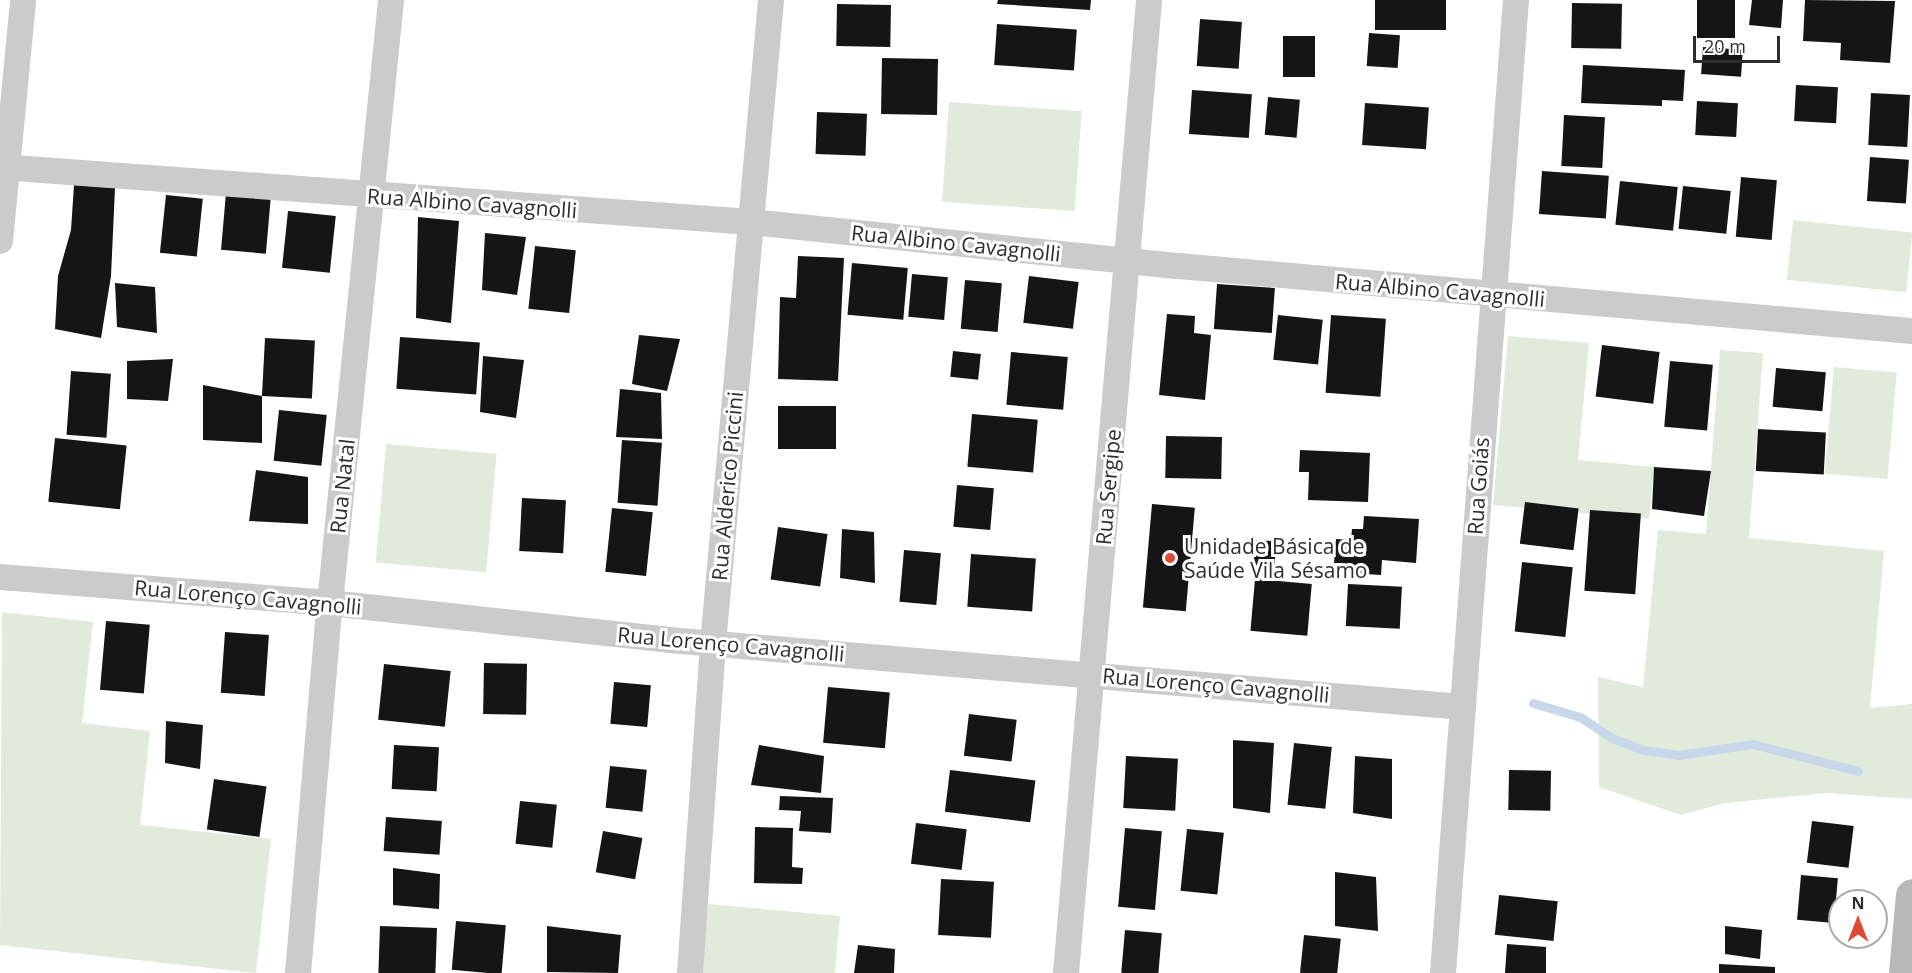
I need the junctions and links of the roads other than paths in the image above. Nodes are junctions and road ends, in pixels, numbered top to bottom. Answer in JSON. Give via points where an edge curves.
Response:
{"nodes":[{"id":1,"x":23,"y":0,"type":"edge"},
{"id":2,"x":391,"y":0,"type":"edge"},
{"id":3,"x":771,"y":0,"type":"edge"},
{"id":4,"x":1149,"y":0,"type":"edge"},
{"id":5,"x":1516,"y":0,"type":"edge"},
{"id":6,"x":3,"y":167,"type":"edge"},
{"id":7,"x":372,"y":196,"type":"junction"},
{"id":8,"x":751,"y":222,"type":"junction"},
{"id":9,"x":0,"y":241,"type":"edge"},
{"id":10,"x":1127,"y":261,"type":"junction"},
{"id":11,"x":1491,"y":295,"type":"junction"},
{"id":12,"x":1912,"y":331,"type":"edge"},
{"id":13,"x":0,"y":577,"type":"edge"},
{"id":14,"x":330,"y":603,"type":"junction"},
{"id":15,"x":713,"y":644,"type":"junction"},
{"id":16,"x":1092,"y":674,"type":"junction"},
{"id":17,"x":1463,"y":707,"type":"junction"},
{"id":18,"x":1912,"y":907,"type":"edge"},
{"id":19,"x":298,"y":973,"type":"edge"},
{"id":20,"x":690,"y":973,"type":"edge"},
{"id":21,"x":1066,"y":973,"type":"edge"},
{"id":22,"x":1443,"y":973,"type":"edge"},
{"id":23,"x":1905,"y":973,"type":"edge"}],
"edges":[{"from":1,"to":6,"type":"street"},
{"from":2,"to":7,"type":"street","name":"Rua Natal"},
{"from":3,"to":8,"type":"street","name":"Rua Alderico Piccini"},
{"from":4,"to":10,"type":"street","name":"Rua Sergipe"},
{"from":5,"to":11,"type":"street","name":"Rua Goiás"},
{"from":6,"to":7,"type":"street","name":"Rua Albino Cavagnolli"},
{"from":6,"to":9,"type":"street"},
{"from":7,"to":8,"type":"street","name":"Rua Albino Cavagnolli"},
{"from":7,"to":14,"type":"street","name":"Rua Natal"},
{"from":8,"to":10,"type":"street","name":"Rua Albino Cavagnolli"},
{"from":8,"to":15,"type":"street","name":"Rua Alderico Piccini"},
{"from":10,"to":11,"type":"street","name":"Rua Albino Cavagnolli"},
{"from":10,"to":16,"type":"street","name":"Rua Sergipe"},
{"from":11,"to":12,"type":"street","name":"Rua Albino Cavagnolli"},
{"from":11,"to":17,"type":"street","name":"Rua Goiás"},
{"from":13,"to":14,"type":"street","name":"Rua Lorenço Cavagnolli"},
{"from":14,"to":15,"type":"street","name":"Rua Lorenço Cavagnolli"},
{"from":14,"to":19,"type":"street","name":"Rua Natal"},
{"from":15,"to":16,"type":"street","name":"Rua Lorenço Cavagnolli"},
{"from":15,"to":20,"type":"street","name":"Rua Alderico Piccini"},
{"from":16,"to":17,"type":"street","name":"Rua Lorenço Cavagnolli"},
{"from":16,"to":21,"type":"street","name":"Rua Sergipe"},
{"from":17,"to":22,"type":"street","name":"Rua Goiás"},
{"from":18,"to":23,"type":"main road"}]}
